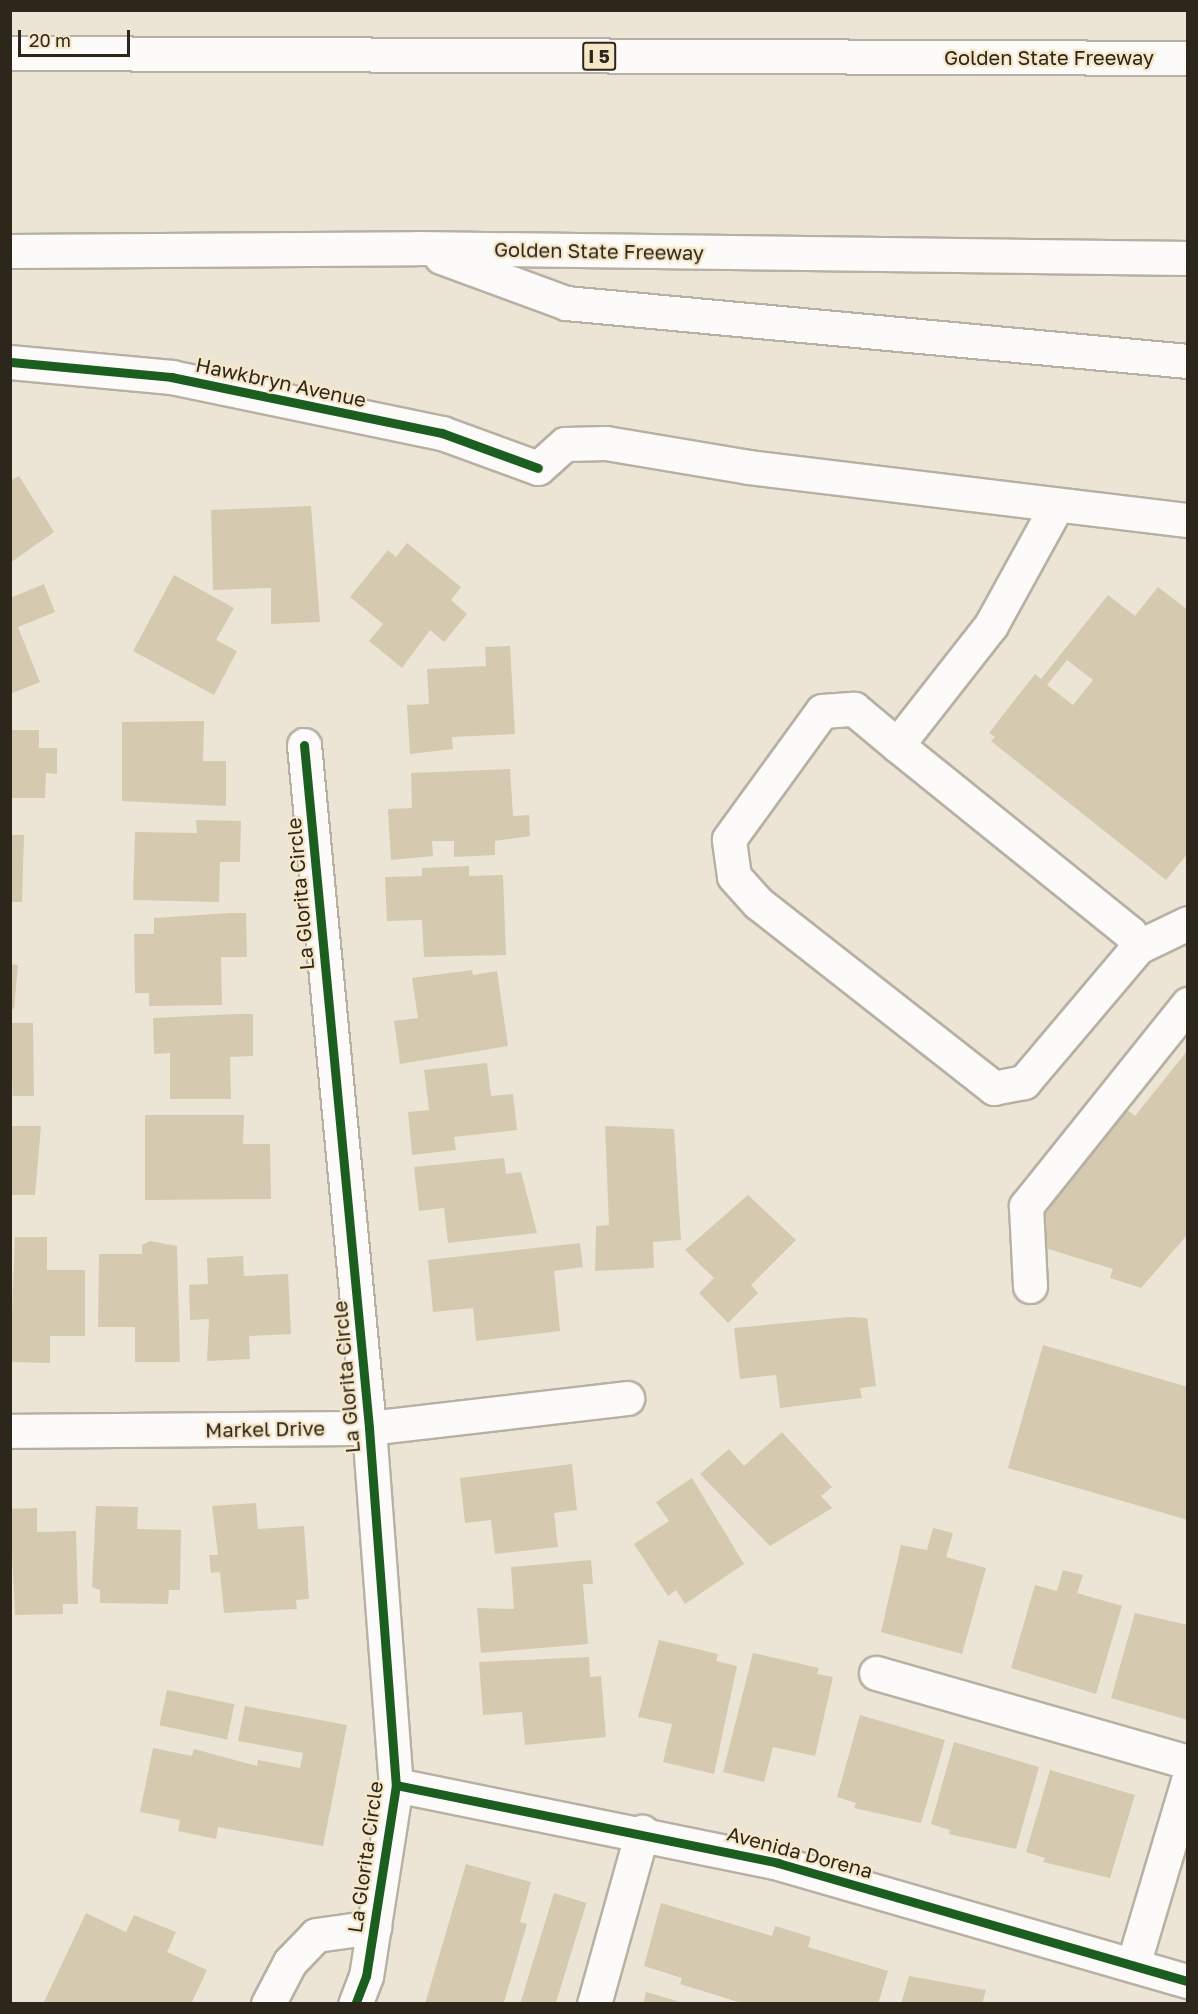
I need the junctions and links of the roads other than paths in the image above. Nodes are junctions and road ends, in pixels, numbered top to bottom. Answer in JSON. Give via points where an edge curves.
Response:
{"nodes":[{"id":1,"x":10,"y":53,"type":"edge"},
{"id":2,"x":1188,"y":58,"type":"edge"},
{"id":3,"x":417,"y":248,"type":"junction"},
{"id":4,"x":10,"y":251,"type":"edge"},
{"id":5,"x":1188,"y":258,"type":"edge"},
{"id":6,"x":1188,"y":361,"type":"edge"},
{"id":7,"x":10,"y":362,"type":"edge"},
{"id":8,"x":1057,"y":505,"type":"junction"},
{"id":9,"x":1186,"y":521,"type":"edge"},
{"id":10,"x":304,"y":745,"type":"dead end"},
{"id":11,"x":897,"y":745,"type":"junction"},
{"id":12,"x":1188,"y":923,"type":"edge"},
{"id":13,"x":1138,"y":947,"type":"junction"},
{"id":14,"x":1188,"y":1004,"type":"edge"},
{"id":15,"x":1030,"y":1286,"type":"dead end"},
{"id":16,"x":627,"y":1398,"type":"dead end"},
{"id":17,"x":369,"y":1428,"type":"junction"},
{"id":18,"x":10,"y":1431,"type":"edge"},
{"id":19,"x":876,"y":1672,"type":"dead end"},
{"id":20,"x":1188,"y":1762,"type":"edge"},
{"id":21,"x":1188,"y":1780,"type":"edge"},
{"id":22,"x":396,"y":1785,"type":"junction"},
{"id":23,"x":642,"y":1832,"type":"junction"},
{"id":24,"x":374,"y":1927,"type":"junction"},
{"id":25,"x":1133,"y":1965,"type":"junction"},
{"id":26,"x":1188,"y":1981,"type":"edge"},
{"id":27,"x":268,"y":2004,"type":"edge"},
{"id":28,"x":355,"y":2004,"type":"edge"},
{"id":29,"x":594,"y":2004,"type":"edge"}],
"edges":[{"from":1,"to":2,"type":"main road","name":"Golden State Freeway","number":"I 5"},
{"from":3,"to":4,"type":"main road","name":"Golden State Freeway"},
{"from":3,"to":5,"type":"main road","name":"Golden State Freeway"},
{"from":3,"to":6,"type":"main road","via":[[566,303]]},
{"from":7,"to":8,"type":"main road","name":"Hawkbryn Avenue","via":[[182,380],[442,433],[538,468],[565,444],[606,443],[749,467]]},
{"from":8,"to":9,"type":"main road"},
{"from":8,"to":11,"type":"main road","via":[[991,624]]},
{"from":10,"to":17,"type":"main road","name":"La Glorita Circle"},
{"from":11,"to":13,"type":"main road","via":[[1130,933]]},
{"from":11,"to":13,"type":"main road","via":[[854,709],[822,711],[729,838],[734,876],[758,903],[994,1088],[1024,1082]]},
{"from":12,"to":13,"type":"main road"},
{"from":14,"to":15,"type":"main road","via":[[1026,1206]]},
{"from":16,"to":17,"type":"main road","name":"Markel Drive"},
{"from":17,"to":18,"type":"main road","name":"Markel Drive"},
{"from":17,"to":22,"type":"main road","name":"La Glorita Circle"},
{"from":19,"to":20,"type":"main road"},
{"from":21,"to":25,"type":"main road"},
{"from":22,"to":23,"type":"main road","name":"Avenida Dorena"},
{"from":22,"to":24,"type":"main road","name":"La Glorita Circle"},
{"from":23,"to":25,"type":"main road","name":"Avenida Dorena","via":[[778,1863]]},
{"from":23,"to":29,"type":"main road"},
{"from":24,"to":27,"type":"main road","via":[[316,1935],[290,1962]]},
{"from":24,"to":28,"type":"main road","name":"La Glorita Circle"},
{"from":25,"to":26,"type":"main road","name":"Avenida Dorena"}]}
